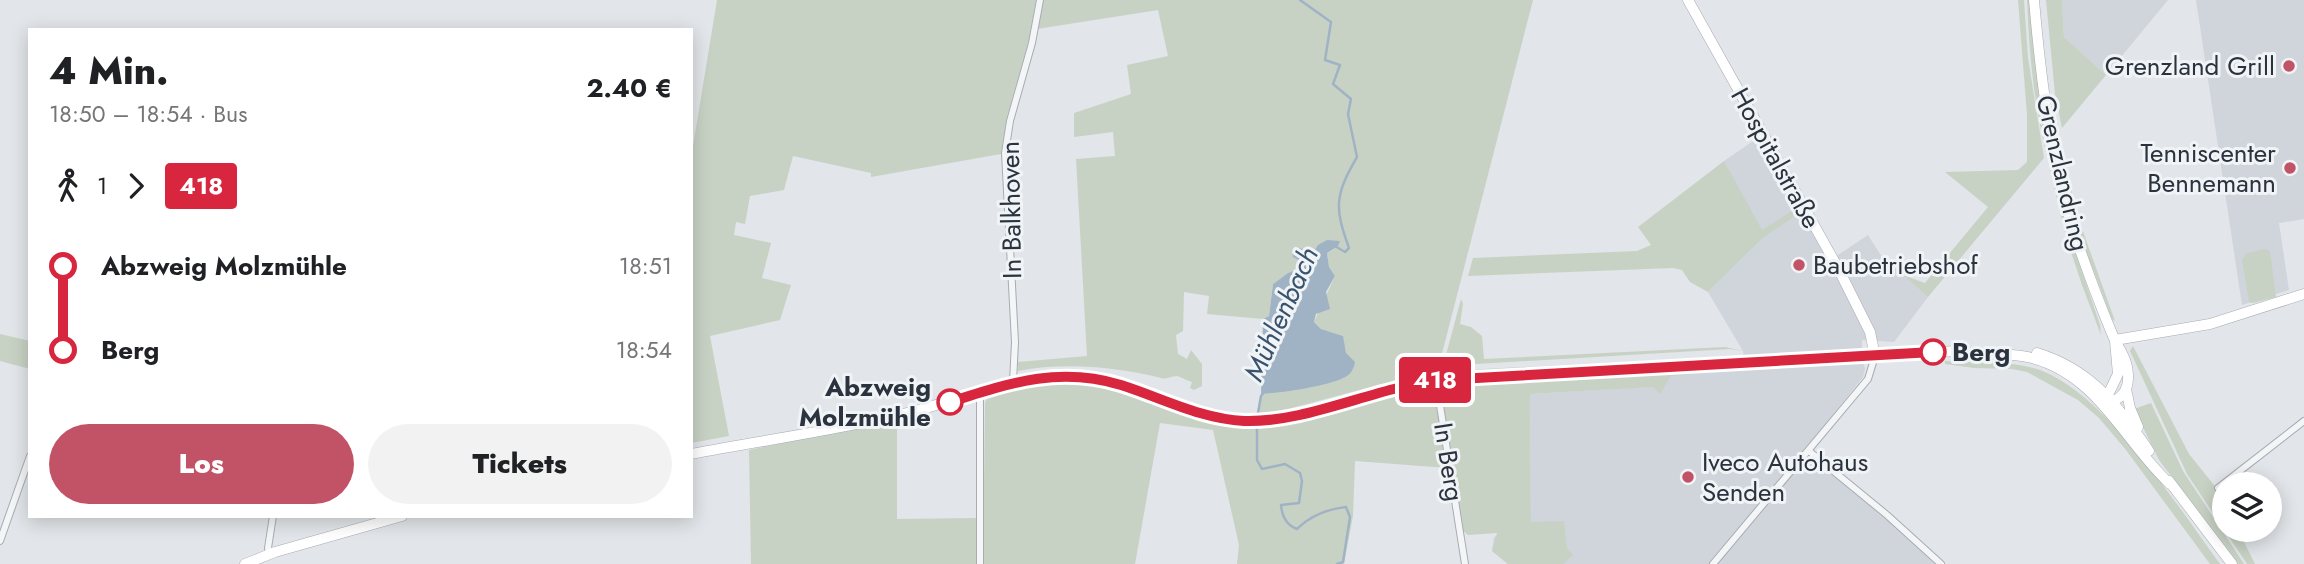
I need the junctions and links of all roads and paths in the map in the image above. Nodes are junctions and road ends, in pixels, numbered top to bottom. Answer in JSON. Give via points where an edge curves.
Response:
{"nodes":[{"id":1,"x":1040,"y":0,"type":"edge"},
{"id":2,"x":1688,"y":0,"type":"edge"},
{"id":3,"x":2034,"y":0,"type":"edge"},
{"id":4,"x":2304,"y":294,"type":"edge"},
{"id":5,"x":2115,"y":340,"type":"junction"},
{"id":6,"x":1875,"y":356,"type":"junction"},
{"id":7,"x":1436,"y":380,"type":"junction"},
{"id":8,"x":1013,"y":382,"type":"junction"},
{"id":9,"x":2126,"y":389,"type":"junction"},
{"id":10,"x":980,"y":392,"type":"junction"},
{"id":11,"x":2108,"y":401,"type":"junction"},
{"id":12,"x":2304,"y":421,"type":"edge"},
{"id":13,"x":2148,"y":450,"type":"junction"},
{"id":14,"x":1809,"y":451,"type":"junction"},
{"id":15,"x":693,"y":454,"type":"edge"},
{"id":16,"x":28,"y":462,"type":"edge"},
{"id":17,"x":2239,"y":472,"type":"edge"},
{"id":18,"x":2170,"y":484,"type":"junction"},
{"id":19,"x":273,"y":518,"type":"edge"},
{"id":20,"x":395,"y":518,"type":"edge"},
{"id":21,"x":0,"y":541,"type":"edge"},
{"id":22,"x":270,"y":554,"type":"junction"},
{"id":23,"x":245,"y":564,"type":"edge"},
{"id":24,"x":980,"y":564,"type":"edge"},
{"id":25,"x":1465,"y":564,"type":"edge"},
{"id":26,"x":1713,"y":564,"type":"edge"},
{"id":27,"x":1941,"y":564,"type":"edge"},
{"id":28,"x":2232,"y":564,"type":"edge"}],
"edges":[{"from":1,"to":8,"type":"street","name":"In Balkhoven","via":[[1005,153]]},
{"from":2,"to":6,"type":"main road","name":"Hospitalstraße","via":[[1838,268],[1870,332]]},
{"from":3,"to":5,"type":"main road","name":"Grenzlandring","via":[[2043,85],[2062,188],[2076,239]]},
{"from":4,"to":5,"type":"main road","via":[[2210,324]]},
{"from":5,"to":9,"type":"main road","name":"Grenzlandring","via":[[2127,363]]},
{"from":5,"to":11,"type":"main road","name":"Grenzlandring","via":[[2118,374]]},
{"from":6,"to":7,"type":"main road"},
{"from":6,"to":11,"type":"main road","via":[[1968,348],[2036,352],[2077,371]]},
{"from":6,"to":14,"type":"street","via":[[1868,379]]},
{"from":7,"to":8,"type":"main road","via":[[1294,416],[1244,421],[1214,417],[1093,378]]},
{"from":7,"to":25,"type":"street","name":"In Berg"},
{"from":8,"to":10,"type":"main road"},
{"from":9,"to":11,"type":"main road"},
{"from":9,"to":13,"type":"main road","name":"Grenzlandring"},
{"from":10,"to":15,"type":"main road","via":[[908,413]]},
{"from":10,"to":24,"type":"street"},
{"from":11,"to":13,"type":"main road"},
{"from":11,"to":18,"type":"main road"},
{"from":12,"to":17,"type":"street"},
{"from":13,"to":18,"type":"main road"},
{"from":14,"to":26,"type":"street"},
{"from":14,"to":27,"type":"street"},
{"from":16,"to":21,"type":"street"},
{"from":18,"to":28,"type":"main road"},
{"from":19,"to":22,"type":"street"},
{"from":20,"to":22,"type":"main road"},
{"from":22,"to":23,"type":"main road"}]}
